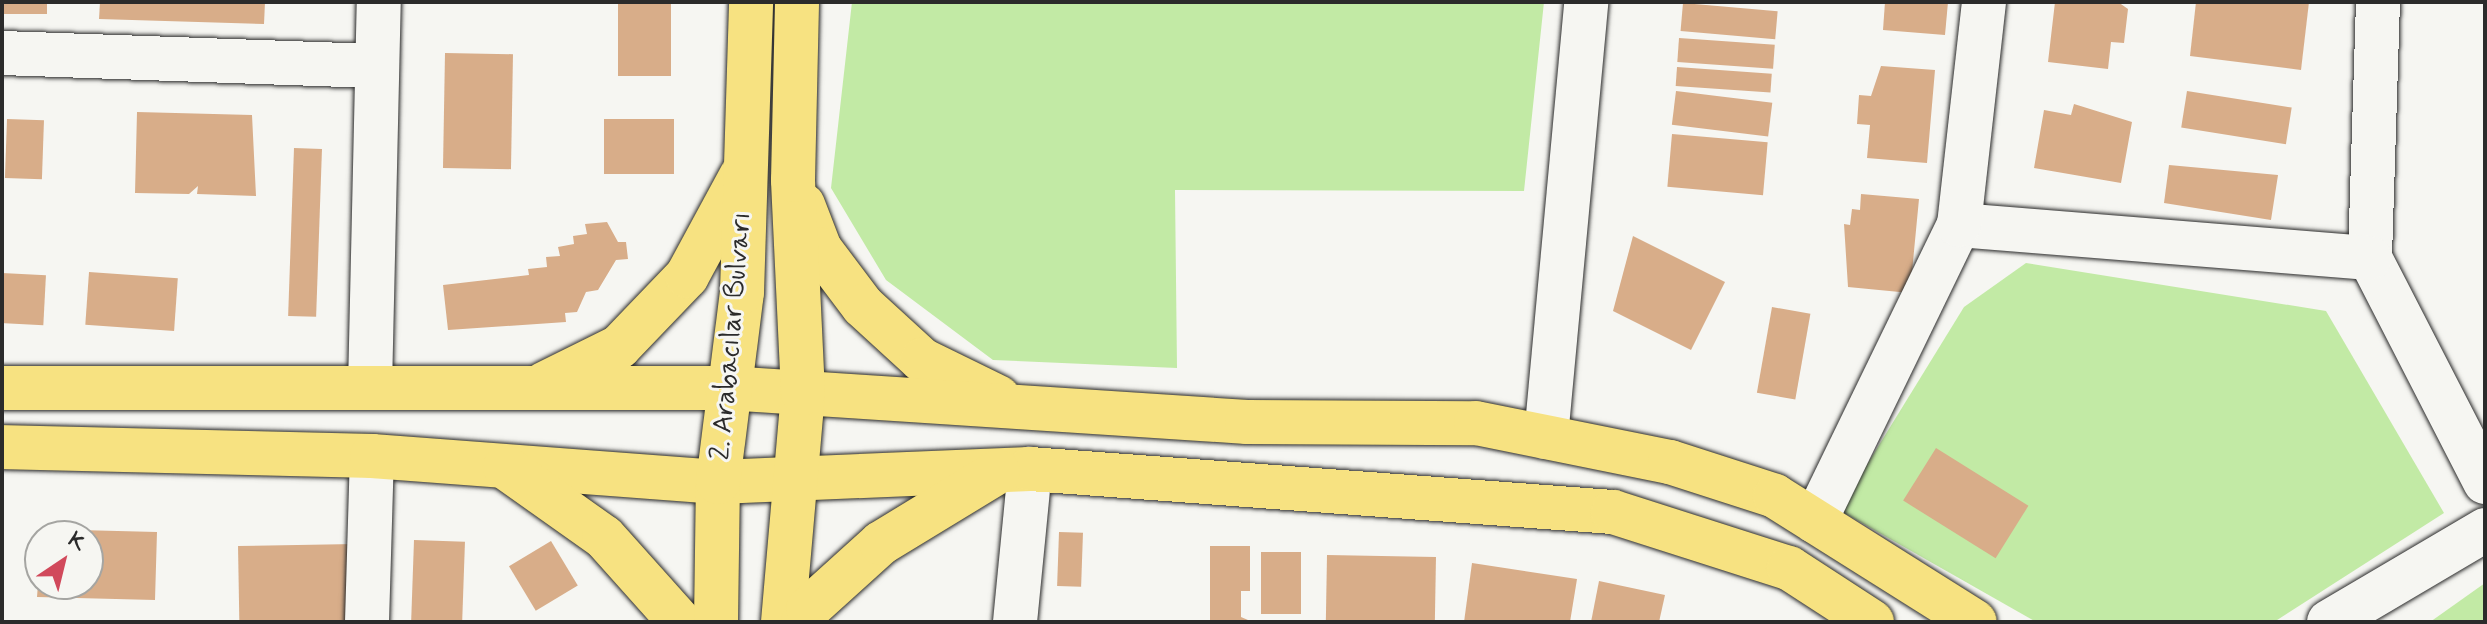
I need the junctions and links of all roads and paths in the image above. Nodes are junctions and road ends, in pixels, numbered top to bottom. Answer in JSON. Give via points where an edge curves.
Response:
{"nodes":[{"id":1,"x":379,"y":2,"type":"edge"},
{"id":2,"x":751,"y":2,"type":"edge"},
{"id":3,"x":797,"y":2,"type":"edge"},
{"id":4,"x":1586,"y":2,"type":"edge"},
{"id":5,"x":1984,"y":2,"type":"edge"},
{"id":6,"x":2378,"y":2,"type":"edge"},
{"id":7,"x":2,"y":53,"type":"edge"},
{"id":8,"x":377,"y":66,"type":"junction"},
{"id":9,"x":746,"y":167,"type":"junction"},
{"id":10,"x":793,"y":180,"type":"junction"},
{"id":11,"x":1959,"y":225,"type":"junction"},
{"id":12,"x":2370,"y":258,"type":"junction"},
{"id":13,"x":2,"y":388,"type":"edge"},
{"id":14,"x":370,"y":388,"type":"junction"},
{"id":15,"x":537,"y":388,"type":"junction"},
{"id":16,"x":727,"y":388,"type":"junction"},
{"id":17,"x":803,"y":393,"type":"junction"},
{"id":18,"x":1019,"y":407,"type":"junction"},
{"id":19,"x":1546,"y":437,"type":"junction"},
{"id":20,"x":2,"y":447,"type":"edge"},
{"id":21,"x":372,"y":456,"type":"junction"},
{"id":22,"x":505,"y":467,"type":"junction"},
{"id":23,"x":1016,"y":470,"type":"junction"},
{"id":24,"x":798,"y":480,"type":"junction"},
{"id":25,"x":718,"y":482,"type":"junction"},
{"id":26,"x":2485,"y":482,"type":"edge"},
{"id":27,"x":1815,"y":521,"type":"junction"},
{"id":28,"x":2485,"y":530,"type":"edge"},
{"id":29,"x":367,"y":622,"type":"edge"},
{"id":30,"x":680,"y":622,"type":"edge"},
{"id":31,"x":716,"y":622,"type":"edge"},
{"id":32,"x":783,"y":622,"type":"edge"},
{"id":33,"x":803,"y":622,"type":"edge"},
{"id":34,"x":1015,"y":622,"type":"edge"},
{"id":35,"x":1872,"y":622,"type":"edge"},
{"id":36,"x":1975,"y":622,"type":"edge"},
{"id":37,"x":2329,"y":622,"type":"edge"}],
"edges":[{"from":1,"to":8,"type":"street"},
{"from":2,"to":9,"type":"main road","name":"2. Arabacılar Bulvarı"},
{"from":3,"to":10,"type":"main road","name":"2. Arabacılar Bulvarı"},
{"from":4,"to":19,"type":"street"},
{"from":5,"to":11,"type":"street"},
{"from":6,"to":12,"type":"street"},
{"from":7,"to":8,"type":"street"},
{"from":8,"to":14,"type":"street"},
{"from":9,"to":15,"type":"main road","via":[[687,276],[619,347]]},
{"from":9,"to":16,"type":"main road","name":"2. Arabacılar Bulvarı","via":[[742,292]]},
{"from":10,"to":17,"type":"main road","name":"2. Arabacılar Bulvarı"},
{"from":10,"to":18,"type":"main road","via":[[820,249],[863,306],[922,360]]},
{"from":11,"to":12,"type":"street"},
{"from":11,"to":27,"type":"street"},
{"from":12,"to":26,"type":"street"},
{"from":13,"to":14,"type":"main road"},
{"from":14,"to":15,"type":"main road"},
{"from":15,"to":16,"type":"main road"},
{"from":16,"to":17,"type":"main road"},
{"from":16,"to":25,"type":"main road","name":"2. Arabacılar Bulvarı"},
{"from":17,"to":18,"type":"main road"},
{"from":17,"to":24,"type":"main road","name":"2. Arabacılar Bulvarı"},
{"from":18,"to":19,"type":"main road","via":[[1247,422],[1476,423]]},
{"from":19,"to":27,"type":"main road","via":[[1670,462],[1775,496]]},
{"from":20,"to":21,"type":"main road"},
{"from":21,"to":22,"type":"main road"},
{"from":21,"to":29,"type":"street"},
{"from":22,"to":25,"type":"main road"},
{"from":22,"to":30,"type":"main road","via":[[604,537]]},
{"from":23,"to":24,"type":"main road"},
{"from":23,"to":33,"type":"main road","via":[[881,543],[808,609]]},
{"from":23,"to":34,"type":"street"},
{"from":23,"to":35,"type":"main road","via":[[1613,512],[1789,568]]},
{"from":24,"to":25,"type":"main road"},
{"from":24,"to":32,"type":"main road","name":"2. Arabacılar Bulvarı"},
{"from":25,"to":31,"type":"main road","name":"2. Arabacılar Bulvarı"},
{"from":27,"to":36,"type":"main road"},
{"from":28,"to":37,"type":"street"}]}
